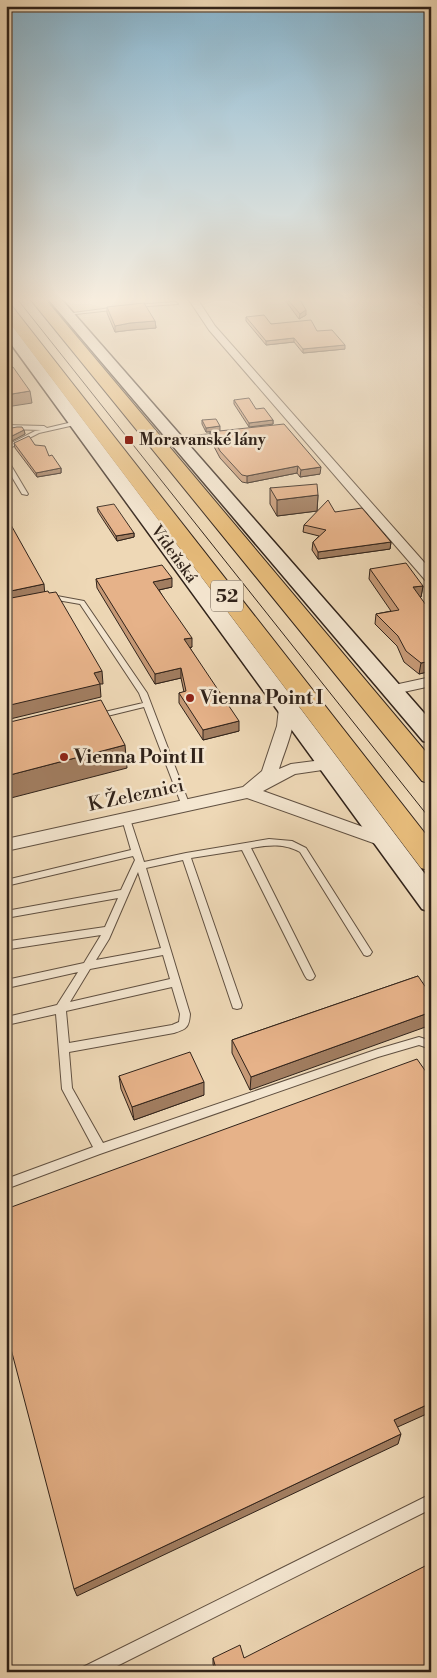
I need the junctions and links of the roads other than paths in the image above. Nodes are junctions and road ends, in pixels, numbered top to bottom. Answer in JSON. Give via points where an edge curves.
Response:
{"nodes":[{"id":1,"x":47,"y":378,"type":"edge"},
{"id":2,"x":53,"y":378,"type":"edge"},
{"id":3,"x":103,"y":378,"type":"edge"},
{"id":4,"x":122,"y":378,"type":"edge"},
{"id":5,"x":256,"y":378,"type":"edge"},
{"id":6,"x":77,"y":423,"type":"junction"},
{"id":7,"x":6,"y":426,"type":"edge"},
{"id":8,"x":49,"y":428,"type":"junction"},
{"id":9,"x":226,"y":434,"type":"edge"},
{"id":10,"x":175,"y":440,"type":"junction"},
{"id":11,"x":6,"y":448,"type":"edge"},
{"id":12,"x":6,"y":462,"type":"edge"},
{"id":13,"x":25,"y":494,"type":"dead end"},
{"id":14,"x":431,"y":578,"type":"edge"},
{"id":15,"x":40,"y":602,"type":"edge"},
{"id":16,"x":431,"y":681,"type":"edge"},
{"id":17,"x":390,"y":690,"type":"junction"},
{"id":18,"x":147,"y":704,"type":"junction"},
{"id":19,"x":287,"y":708,"type":"junction"},
{"id":20,"x":91,"y":718,"type":"edge"},
{"id":21,"x":431,"y":736,"type":"edge"},
{"id":22,"x":330,"y":764,"type":"junction"},
{"id":23,"x":431,"y":775,"type":"edge"},
{"id":24,"x":248,"y":792,"type":"junction"},
{"id":25,"x":186,"y":806,"type":"junction"},
{"id":26,"x":126,"y":819,"type":"junction"},
{"id":27,"x":385,"y":841,"type":"junction"},
{"id":28,"x":6,"y":845,"type":"edge"},
{"id":29,"x":245,"y":846,"type":"junction"},
{"id":30,"x":186,"y":856,"type":"junction"},
{"id":31,"x":139,"y":859,"type":"junction"},
{"id":32,"x":431,"y":861,"type":"edge"},
{"id":33,"x":6,"y":883,"type":"edge"},
{"id":34,"x":124,"y":893,"type":"junction"},
{"id":35,"x":431,"y":902,"type":"edge"},
{"id":36,"x":6,"y":915,"type":"edge"},
{"id":37,"x":108,"y":930,"type":"junction"},
{"id":38,"x":10,"y":945,"type":"dead end"},
{"id":39,"x":166,"y":952,"type":"junction"},
{"id":40,"x":367,"y":952,"type":"dead end"},
{"id":41,"x":87,"y":966,"type":"junction"},
{"id":42,"x":310,"y":976,"type":"dead end"},
{"id":43,"x":175,"y":982,"type":"junction"},
{"id":44,"x":7,"y":984,"type":"edge"},
{"id":45,"x":237,"y":1005,"type":"dead end"},
{"id":46,"x":61,"y":1008,"type":"junction"},
{"id":47,"x":11,"y":1020,"type":"dead end"},
{"id":48,"x":431,"y":1045,"type":"edge"},
{"id":49,"x":65,"y":1048,"type":"junction"},
{"id":50,"x":100,"y":1149,"type":"junction"},
{"id":51,"x":6,"y":1184,"type":"edge"},
{"id":52,"x":431,"y":1501,"type":"edge"},
{"id":53,"x":88,"y":1672,"type":"edge"}],
"edges":[{"from":1,"to":6,"type":"street","name":"Vídeňská"},
{"from":2,"to":32,"type":"highway","name":"Vídeňská","number":"52"},
{"from":3,"to":23,"type":"highway","number":"52"},
{"from":4,"to":10,"type":"street"},
{"from":5,"to":14,"type":"street"},
{"from":6,"to":8,"type":"lane"},
{"from":6,"to":19,"type":"street","name":"Vídeňská"},
{"from":7,"to":8,"type":"lane"},
{"from":8,"to":11,"type":"lane"},
{"from":9,"to":10,"type":"lane"},
{"from":10,"to":17,"type":"street"},
{"from":12,"to":13,"type":"lane"},
{"from":15,"to":18,"type":"lane","via":[[57,598],[82,602],[143,693]]},
{"from":16,"to":17,"type":"street"},
{"from":17,"to":21,"type":"street"},
{"from":18,"to":20,"type":"lane"},
{"from":18,"to":25,"type":"lane"},
{"from":19,"to":22,"type":"street","name":"Vídeňská"},
{"from":19,"to":24,"type":"street","via":[[285,726],[269,773]]},
{"from":22,"to":24,"type":"street","name":"K Železnici","via":[[291,769]]},
{"from":22,"to":27,"type":"street","name":"Vídeňská"},
{"from":24,"to":25,"type":"street","name":"K Železnici"},
{"from":24,"to":27,"type":"street"},
{"from":25,"to":26,"type":"street","name":"K Železnici"},
{"from":26,"to":28,"type":"street","name":"K Železnici"},
{"from":26,"to":31,"type":"lane"},
{"from":27,"to":35,"type":"street","name":"Vídeňská"},
{"from":29,"to":30,"type":"lane"},
{"from":29,"to":40,"type":"lane","via":[[270,842],[292,844],[303,850]]},
{"from":29,"to":42,"type":"lane"},
{"from":30,"to":31,"type":"lane"},
{"from":30,"to":45,"type":"lane"},
{"from":31,"to":33,"type":"lane"},
{"from":31,"to":34,"type":"lane"},
{"from":31,"to":39,"type":"lane"},
{"from":34,"to":36,"type":"lane"},
{"from":34,"to":37,"type":"lane"},
{"from":37,"to":38,"type":"lane"},
{"from":37,"to":41,"type":"lane"},
{"from":39,"to":41,"type":"lane"},
{"from":39,"to":43,"type":"lane"},
{"from":41,"to":44,"type":"lane"},
{"from":41,"to":46,"type":"lane"},
{"from":43,"to":46,"type":"lane"},
{"from":43,"to":49,"type":"lane","via":[[185,1014],[184,1024],[174,1029]]},
{"from":46,"to":47,"type":"lane"},
{"from":46,"to":49,"type":"lane"},
{"from":48,"to":50,"type":"lane","via":[[419,1041],[378,1053]]},
{"from":49,"to":50,"type":"lane","via":[[67,1088]]},
{"from":50,"to":51,"type":"lane"},
{"from":52,"to":53,"type":"lane"}]}
